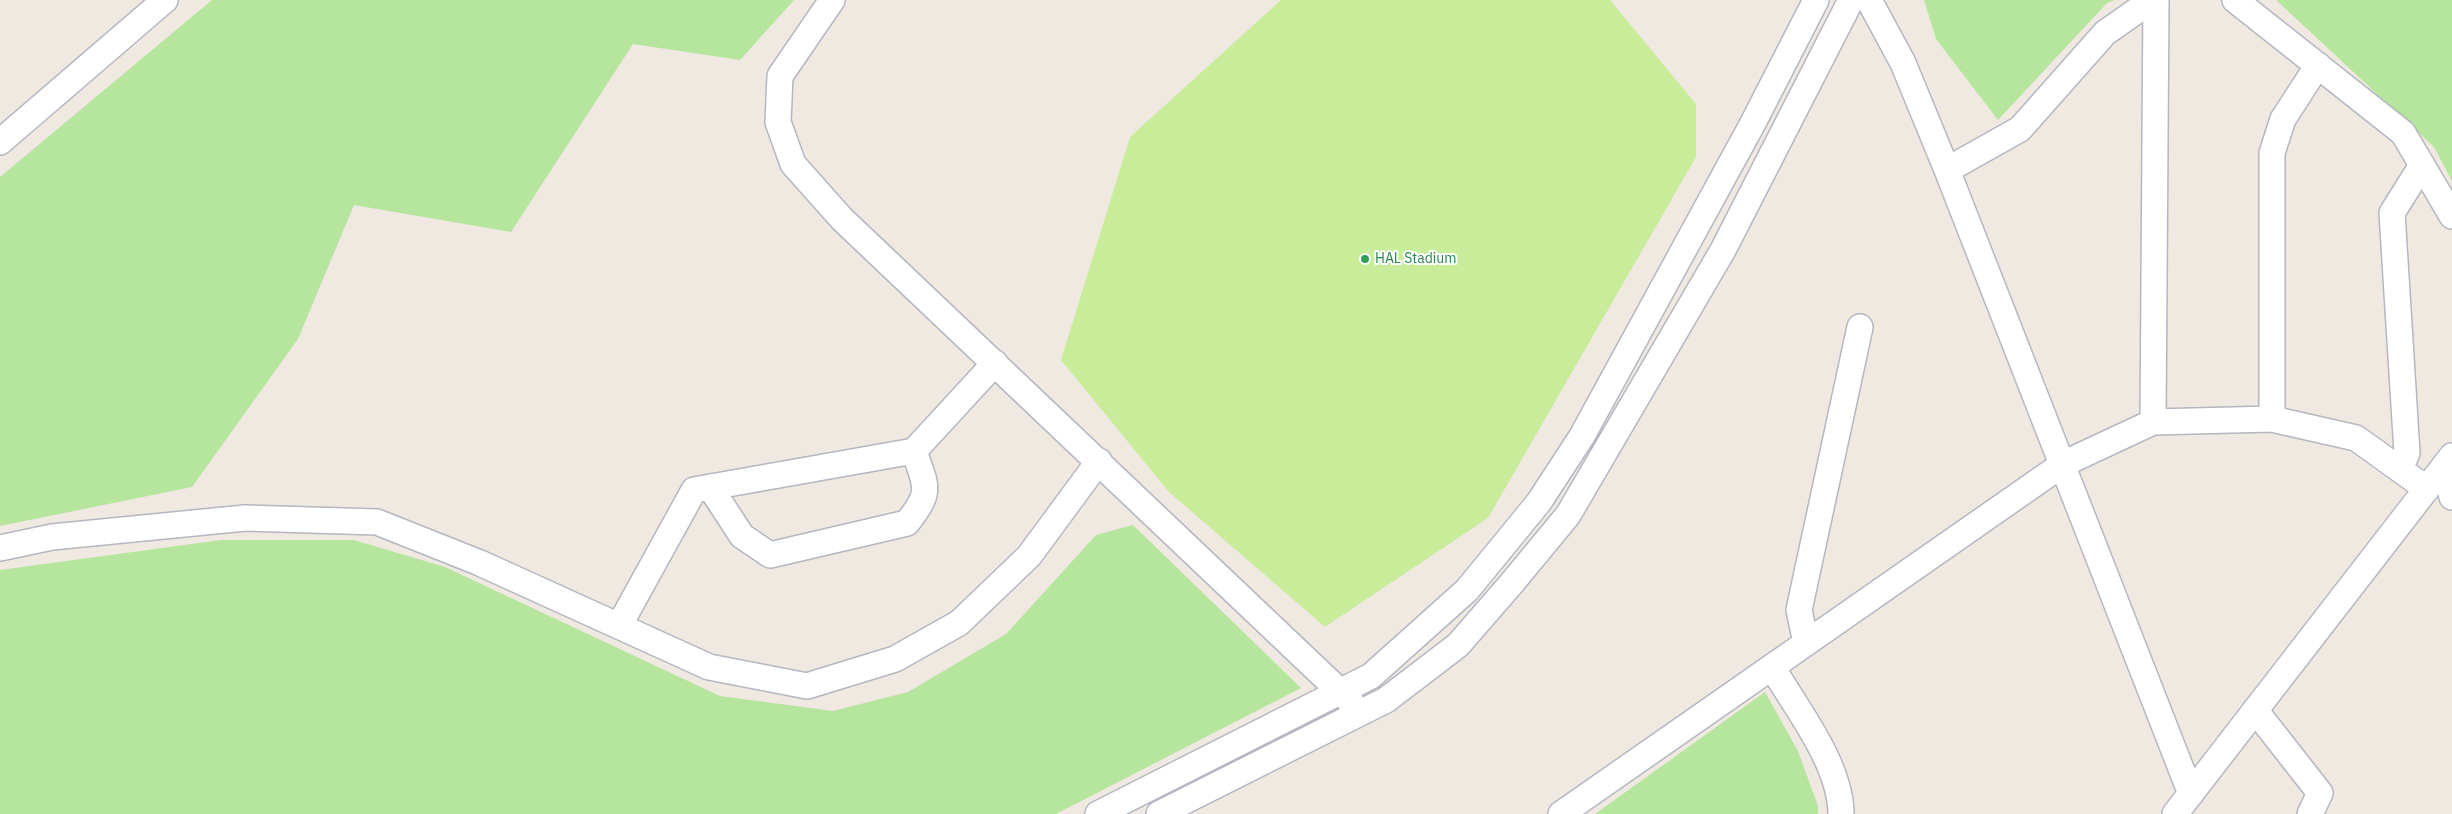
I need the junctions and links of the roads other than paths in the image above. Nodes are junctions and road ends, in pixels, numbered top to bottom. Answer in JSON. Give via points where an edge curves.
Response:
{"nodes":[{"id":1,"x":165,"y":0,"type":"edge"},
{"id":2,"x":832,"y":0,"type":"edge"},
{"id":3,"x":1816,"y":0,"type":"edge"},
{"id":4,"x":1851,"y":0,"type":"edge"},
{"id":5,"x":1869,"y":0,"type":"edge"},
{"id":6,"x":2154,"y":0,"type":"edge"},
{"id":7,"x":2235,"y":0,"type":"edge"},
{"id":8,"x":2318,"y":65,"type":"junction"},
{"id":9,"x":0,"y":142,"type":"edge"},
{"id":10,"x":2422,"y":165,"type":"junction"},
{"id":11,"x":1947,"y":170,"type":"junction"},
{"id":12,"x":2452,"y":216,"type":"edge"},
{"id":13,"x":1860,"y":327,"type":"dead end"},
{"id":14,"x":995,"y":363,"type":"junction"},
{"id":15,"x":2272,"y":419,"type":"junction"},
{"id":16,"x":2152,"y":422,"type":"junction"},
{"id":17,"x":914,"y":451,"type":"junction"},
{"id":18,"x":1099,"y":461,"type":"junction"},
{"id":19,"x":2448,"y":461,"type":"edge"},
{"id":20,"x":2063,"y":464,"type":"junction"},
{"id":21,"x":2400,"y":469,"type":"junction"},
{"id":22,"x":710,"y":487,"type":"junction"},
{"id":23,"x":2427,"y":488,"type":"junction"},
{"id":24,"x":2452,"y":497,"type":"edge"},
{"id":25,"x":0,"y":548,"type":"edge"},
{"id":26,"x":619,"y":626,"type":"junction"},
{"id":27,"x":1806,"y":643,"type":"junction"},
{"id":28,"x":1772,"y":667,"type":"junction"},
{"id":29,"x":1340,"y":691,"type":"junction"},
{"id":30,"x":2255,"y":710,"type":"junction"},
{"id":31,"x":1362,"y":712,"type":"junction"},
{"id":32,"x":2190,"y":794,"type":"junction"},
{"id":33,"x":1098,"y":814,"type":"edge"},
{"id":34,"x":1159,"y":814,"type":"edge"},
{"id":35,"x":1561,"y":814,"type":"edge"},
{"id":36,"x":1841,"y":814,"type":"edge"},
{"id":37,"x":2175,"y":814,"type":"edge"},
{"id":38,"x":2310,"y":814,"type":"edge"}],
"edges":[{"from":1,"to":9,"type":"street"},
{"from":2,"to":14,"type":"street","via":[[780,76],[778,122],[793,164],[842,219]]},
{"from":3,"to":29,"type":"street","via":[[1753,123],[1582,436],[1539,502],[1467,590],[1370,676]]},
{"from":4,"to":31,"type":"street","via":[[1723,250],[1568,515],[1458,645],[1386,700]]},
{"from":5,"to":11,"type":"street","via":[[1903,63]]},
{"from":6,"to":11,"type":"street","via":[[2105,33],[2020,130]]},
{"from":6,"to":16,"type":"street"},
{"from":7,"to":8,"type":"street"},
{"from":8,"to":10,"type":"street","via":[[2402,133]]},
{"from":8,"to":15,"type":"street","via":[[2283,119],[2272,153]]},
{"from":10,"to":12,"type":"street"},
{"from":10,"to":21,"type":"street","via":[[2392,213],[2407,453]]},
{"from":11,"to":20,"type":"street"},
{"from":13,"to":27,"type":"street","via":[[1799,610]]},
{"from":14,"to":17,"type":"street"},
{"from":14,"to":18,"type":"street"},
{"from":15,"to":16,"type":"street"},
{"from":15,"to":21,"type":"street","via":[[2356,438]]},
{"from":16,"to":20,"type":"street"},
{"from":17,"to":22,"type":"street"},
{"from":17,"to":22,"type":"street","via":[[926,489],[920,507],[908,523],[770,555],[742,536]]},
{"from":18,"to":26,"type":"street","via":[[1029,556],[959,623],[895,659],[807,686],[709,667]]},
{"from":18,"to":29,"type":"street"},
{"from":19,"to":23,"type":"street"},
{"from":19,"to":24,"type":"street"},
{"from":20,"to":27,"type":"street"},
{"from":20,"to":32,"type":"street"},
{"from":21,"to":23,"type":"street"},
{"from":22,"to":26,"type":"street","via":[[694,490]]},
{"from":23,"to":30,"type":"street"},
{"from":25,"to":26,"type":"street","via":[[52,537],[246,518],[377,522],[480,563]]},
{"from":27,"to":28,"type":"street"},
{"from":28,"to":35,"type":"street"},
{"from":28,"to":36,"type":"street","via":[[1820,746],[1841,796]]},
{"from":29,"to":31,"type":"street"},
{"from":29,"to":33,"type":"street"},
{"from":30,"to":32,"type":"street"},
{"from":30,"to":38,"type":"street","via":[[2320,794]]},
{"from":31,"to":34,"type":"street"},
{"from":32,"to":37,"type":"street"}]}
